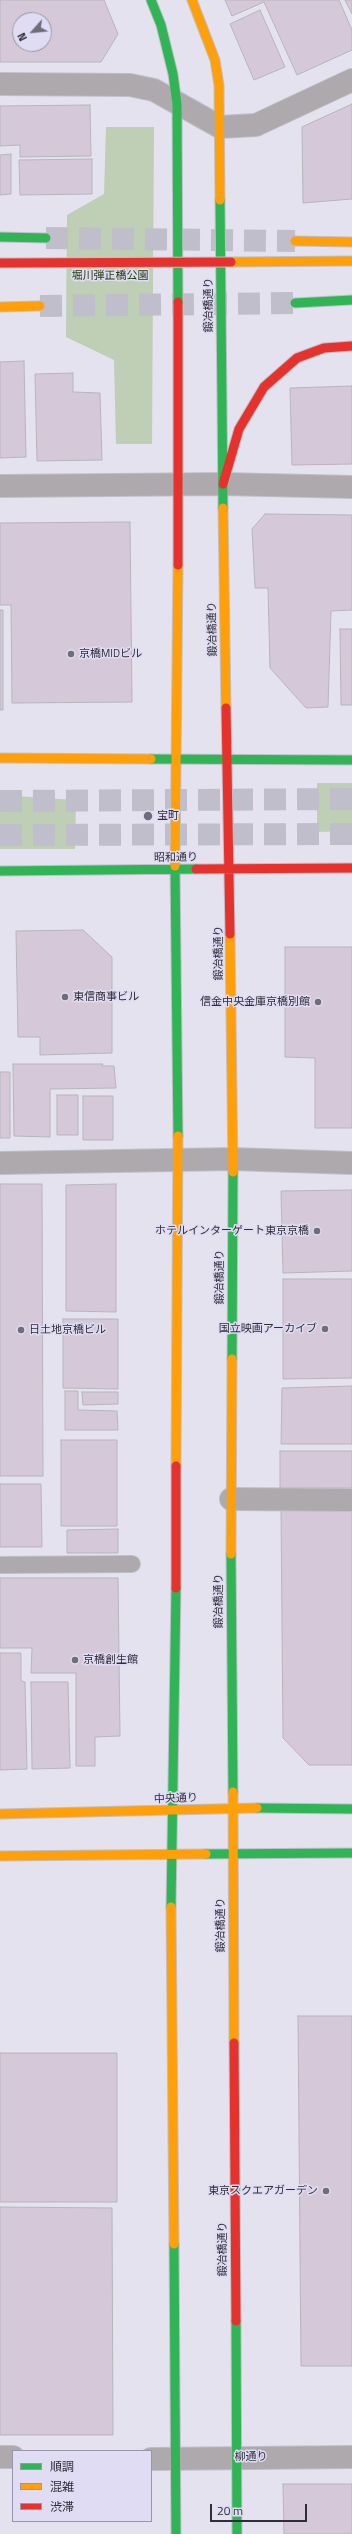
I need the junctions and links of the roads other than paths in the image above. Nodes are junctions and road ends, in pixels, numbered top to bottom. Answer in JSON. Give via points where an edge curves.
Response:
{"nodes":[{"id":1,"x":151,"y":0,"type":"edge"},
{"id":2,"x":192,"y":0,"type":"edge"},
{"id":3,"x":352,"y":80,"type":"edge"},
{"id":4,"x":0,"y":84,"type":"edge"},
{"id":5,"x":177,"y":104,"type":"junction"},
{"id":6,"x":220,"y":127,"type":"junction"},
{"id":7,"x":0,"y":237,"type":"edge"},
{"id":8,"x":46,"y":238,"type":"tunnel mouth"},
{"id":9,"x":295,"y":241,"type":"tunnel mouth"},
{"id":10,"x":352,"y":242,"type":"edge"},
{"id":11,"x":352,"y":261,"type":"edge"},
{"id":12,"x":0,"y":263,"type":"edge"},
{"id":13,"x":352,"y":300,"type":"edge"},
{"id":14,"x":295,"y":303,"type":"tunnel mouth"},
{"id":15,"x":40,"y":306,"type":"tunnel mouth"},
{"id":16,"x":0,"y":307,"type":"edge"},
{"id":17,"x":352,"y":346,"type":"edge"},
{"id":18,"x":222,"y":484,"type":"junction"},
{"id":19,"x":179,"y":485,"type":"junction"},
{"id":20,"x":0,"y":486,"type":"edge"},
{"id":21,"x":352,"y":487,"type":"edge"},
{"id":22,"x":0,"y":758,"type":"edge"},
{"id":23,"x":177,"y":759,"type":"junction"},
{"id":24,"x":228,"y":759,"type":"junction"},
{"id":25,"x":352,"y":760,"type":"edge"},
{"id":26,"x":230,"y":868,"type":"junction"},
{"id":27,"x":352,"y":868,"type":"edge"},
{"id":28,"x":175,"y":870,"type":"junction"},
{"id":29,"x":0,"y":871,"type":"edge"},
{"id":30,"x":233,"y":1159,"type":"junction"},
{"id":31,"x":178,"y":1160,"type":"junction"},
{"id":32,"x":0,"y":1163,"type":"edge"},
{"id":33,"x":352,"y":1163,"type":"edge"},
{"id":34,"x":231,"y":1499,"type":"junction"},
{"id":35,"x":352,"y":1500,"type":"edge"},
{"id":36,"x":132,"y":1564,"type":"dead end"},
{"id":37,"x":0,"y":1565,"type":"edge"},
{"id":38,"x":233,"y":1809,"type":"junction"},
{"id":39,"x":352,"y":1809,"type":"edge"},
{"id":40,"x":174,"y":1811,"type":"junction"},
{"id":41,"x":0,"y":1814,"type":"edge"},
{"id":42,"x":233,"y":1853,"type":"junction"},
{"id":43,"x":352,"y":1853,"type":"edge"},
{"id":44,"x":172,"y":1854,"type":"junction"},
{"id":45,"x":0,"y":1856,"type":"edge"},
{"id":46,"x":0,"y":2457,"type":"edge"},
{"id":47,"x":12,"y":2457,"type":"edge"},
{"id":48,"x":236,"y":2457,"type":"junction"},
{"id":49,"x":352,"y":2457,"type":"edge"},
{"id":50,"x":152,"y":2459,"type":"edge"},
{"id":51,"x":176,"y":2459,"type":"junction"},
{"id":52,"x":176,"y":2534,"type":"edge"},
{"id":53,"x":237,"y":2534,"type":"edge"}],
"edges":[{"from":1,"to":5,"type":"main road","via":[[161,25],[173,74]]},
{"from":2,"to":6,"type":"main road","name":"鍛冶橋通り","via":[[215,60],[219,85]]},
{"from":3,"to":6,"type":"street","via":[[256,125]]},
{"from":4,"to":5,"type":"street","via":[[130,85],[154,90]]},
{"from":5,"to":6,"type":"street"},
{"from":5,"to":19,"type":"main road"},
{"from":6,"to":18,"type":"main road","name":"鍛冶橋通り"},
{"from":7,"to":8,"type":"main road"},
{"from":9,"to":10,"type":"main road"},
{"from":11,"to":12,"type":"main road","bridge":true},
{"from":13,"to":14,"type":"main road"},
{"from":15,"to":16,"type":"main road"},
{"from":17,"to":18,"type":"main road","via":[[324,348],[297,358],[264,387],[239,429]]},
{"from":18,"to":19,"type":"street"},
{"from":18,"to":21,"type":"street"},
{"from":18,"to":24,"type":"main road","name":"鍛冶橋通り"},
{"from":19,"to":20,"type":"street"},
{"from":19,"to":23,"type":"main road"},
{"from":22,"to":23,"type":"main road"},
{"from":23,"to":24,"type":"main road"},
{"from":23,"to":28,"type":"main road"},
{"from":24,"to":25,"type":"main road"},
{"from":24,"to":26,"type":"main road","name":"鍛冶橋通り"},
{"from":26,"to":27,"type":"main road","name":"昭和通り"},
{"from":26,"to":28,"type":"main road","name":"昭和通り"},
{"from":26,"to":30,"type":"main road","name":"鍛冶橋通り"},
{"from":28,"to":29,"type":"main road","name":"昭和通り"},
{"from":28,"to":31,"type":"main road"},
{"from":30,"to":31,"type":"street"},
{"from":30,"to":33,"type":"street"},
{"from":30,"to":34,"type":"main road","name":"鍛冶橋通り"},
{"from":31,"to":32,"type":"street"},
{"from":31,"to":40,"type":"main road"},
{"from":34,"to":35,"type":"street"},
{"from":34,"to":38,"type":"main road","name":"鍛冶橋通り"},
{"from":36,"to":37,"type":"lane"},
{"from":38,"to":39,"type":"main road","name":"中央通り"},
{"from":38,"to":40,"type":"main road","name":"中央通り"},
{"from":38,"to":42,"type":"main road","name":"鍛冶橋通り"},
{"from":40,"to":41,"type":"main road","name":"中央通り"},
{"from":40,"to":44,"type":"main road"},
{"from":42,"to":43,"type":"main road"},
{"from":42,"to":44,"type":"main road"},
{"from":42,"to":48,"type":"main road","name":"鍛冶橋通り"},
{"from":44,"to":45,"type":"main road"},
{"from":44,"to":51,"type":"main road"},
{"from":46,"to":47,"type":"street"},
{"from":48,"to":49,"type":"street","name":"柳通り"},
{"from":48,"to":51,"type":"street","name":"柳通り"},
{"from":48,"to":53,"type":"main road","name":"鍛冶橋通り"},
{"from":50,"to":51,"type":"street","name":"柳通り"},
{"from":51,"to":52,"type":"main road"}]}
